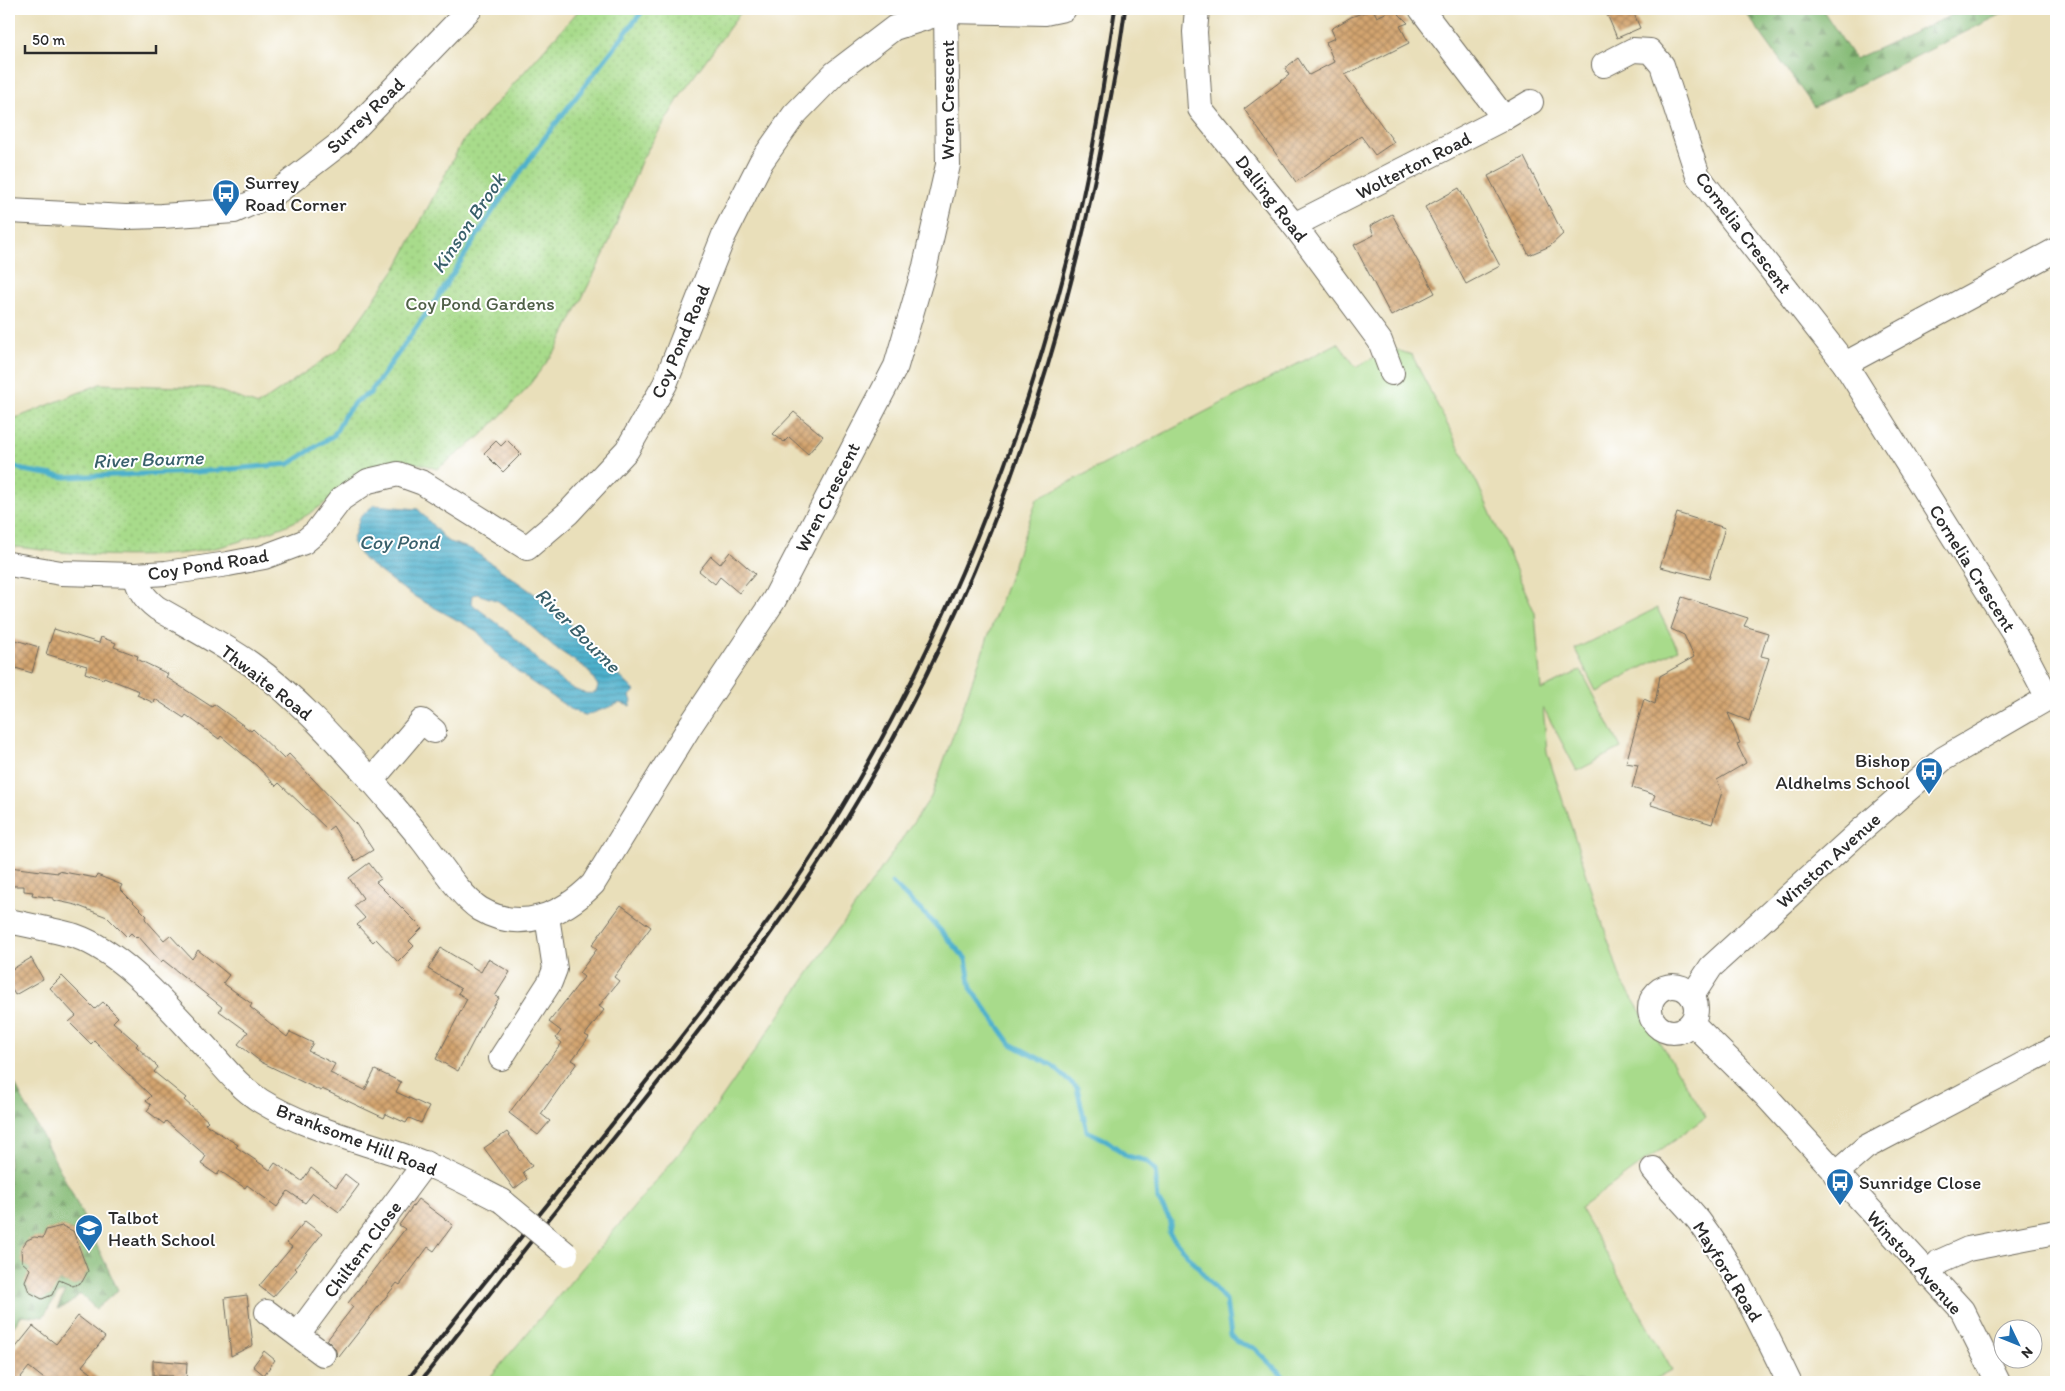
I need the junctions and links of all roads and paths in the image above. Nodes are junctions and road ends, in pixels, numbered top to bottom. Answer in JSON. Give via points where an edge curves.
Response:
{"nodes":[{"id":1,"x":470,"y":9,"type":"edge"},
{"id":2,"x":1064,"y":9,"type":"edge"},
{"id":3,"x":1197,"y":9,"type":"edge"},
{"id":4,"x":1421,"y":9,"type":"edge"},
{"id":5,"x":946,"y":10,"type":"edge"},
{"id":6,"x":1604,"y":65,"type":"dead end"},
{"id":7,"x":1531,"y":102,"type":"dead end"},
{"id":8,"x":1504,"y":118,"type":"junction"},
{"id":9,"x":9,"y":211,"type":"edge"},
{"id":10,"x":1294,"y":226,"type":"junction"},
{"id":11,"x":2056,"y":250,"type":"edge"},
{"id":12,"x":1846,"y":364,"type":"junction"},
{"id":13,"x":1392,"y":373,"type":"dead end"},
{"id":14,"x":9,"y":564,"type":"edge"},
{"id":15,"x":135,"y":575,"type":"junction"},
{"id":16,"x":2052,"y":697,"type":"edge"},
{"id":17,"x":422,"y":721,"type":"dead end"},
{"id":18,"x":371,"y":781,"type":"junction"},
{"id":19,"x":547,"y":916,"type":"junction"},
{"id":20,"x":9,"y":921,"type":"edge"},
{"id":21,"x":1692,"y":996,"type":"junction"},
{"id":22,"x":1692,"y":1023,"type":"junction"},
{"id":23,"x":2056,"y":1047,"type":"edge"},
{"id":24,"x":501,"y":1058,"type":"dead end"},
{"id":25,"x":425,"y":1163,"type":"junction"},
{"id":26,"x":1653,"y":1169,"type":"dead end"},
{"id":27,"x":1835,"y":1174,"type":"junction"},
{"id":28,"x":2056,"y":1232,"type":"edge"},
{"id":29,"x":566,"y":1254,"type":"dead end"},
{"id":30,"x":1928,"y":1275,"type":"junction"},
{"id":31,"x":267,"y":1312,"type":"dead end"},
{"id":32,"x":298,"y":1334,"type":"junction"},
{"id":33,"x":323,"y":1354,"type":"dead end"},
{"id":34,"x":1789,"y":1382,"type":"edge"},
{"id":35,"x":1998,"y":1382,"type":"edge"}],
"edges":[{"from":1,"to":9,"type":"street","name":"Surrey Road","via":[[342,142],[277,192],[234,211],[126,217]]},
{"from":2,"to":5,"type":"street","name":"Coy Pond Road","via":[[1045,13]]},
{"from":3,"to":10,"type":"street","name":"Dalling Road","via":[[1195,32],[1200,108]]},
{"from":4,"to":8,"type":"street"},
{"from":5,"to":15,"type":"street","name":"Coy Pond Road","via":[[894,28],[835,74],[794,115],[761,162],[724,235],[665,384],[627,450],[568,513],[527,548],[423,483],[398,474],[368,481],[341,499],[316,532],[304,542],[287,549],[228,564]]},
{"from":5,"to":19,"type":"street","name":"Wren Crescent","via":[[948,165],[925,266],[896,366],[774,600],[690,726],[592,884],[583,894]]},
{"from":6,"to":12,"type":"street","name":"Cornelia Crescent","via":[[1632,50],[1650,51],[1662,65],[1698,176]]},
{"from":7,"to":8,"type":"street","name":"Wolterton Road"},
{"from":8,"to":10,"type":"street","name":"Wolterton Road"},
{"from":10,"to":13,"type":"street","name":"Dalling Road","via":[[1380,341]]},
{"from":11,"to":12,"type":"street"},
{"from":12,"to":16,"type":"street","name":"Cornelia Crescent"},
{"from":14,"to":15,"type":"street","name":"Coy Pond Road","via":[[61,573]]},
{"from":15,"to":18,"type":"street","name":"Thwaite Road","via":[[144,598],[252,665],[284,690]]},
{"from":16,"to":21,"type":"street","name":"Winston Avenue","via":[[1943,759],[1711,967]]},
{"from":17,"to":18,"type":"street"},
{"from":18,"to":19,"type":"street","name":"Thwaite Road","via":[[420,837],[466,898],[481,909],[500,916],[534,919]]},
{"from":19,"to":24,"type":"street","via":[[555,969]]},
{"from":20,"to":25,"type":"street","name":"Branksome Hill Road","via":[[76,937],[116,959],[161,999],[242,1087],[281,1114]]},
{"from":21,"to":22,"type":"street","via":[[1696,1009]]},
{"from":21,"to":22,"type":"street","via":[[1681,987],[1668,986],[1656,993],[1650,1006],[1653,1021],[1664,1031],[1679,1032]]},
{"from":22,"to":27,"type":"street","name":"Winston Avenue","via":[[1765,1095]]},
{"from":23,"to":27,"type":"street","via":[[1866,1147]]},
{"from":25,"to":29,"type":"street","name":"Branksome Hill Road","bridge":true,"via":[[502,1201]]},
{"from":25,"to":32,"type":"street","name":"Chiltern Close"},
{"from":26,"to":34,"type":"street","name":"Mayford Road","via":[[1698,1220],[1720,1251]]},
{"from":27,"to":30,"type":"street","name":"Winston Avenue"},
{"from":28,"to":30,"type":"street","via":[[1968,1248],[1939,1262]]},
{"from":30,"to":35,"type":"street","name":"Winston Avenue","via":[[1962,1310]]},
{"from":31,"to":32,"type":"street"},
{"from":32,"to":33,"type":"street"}]}
